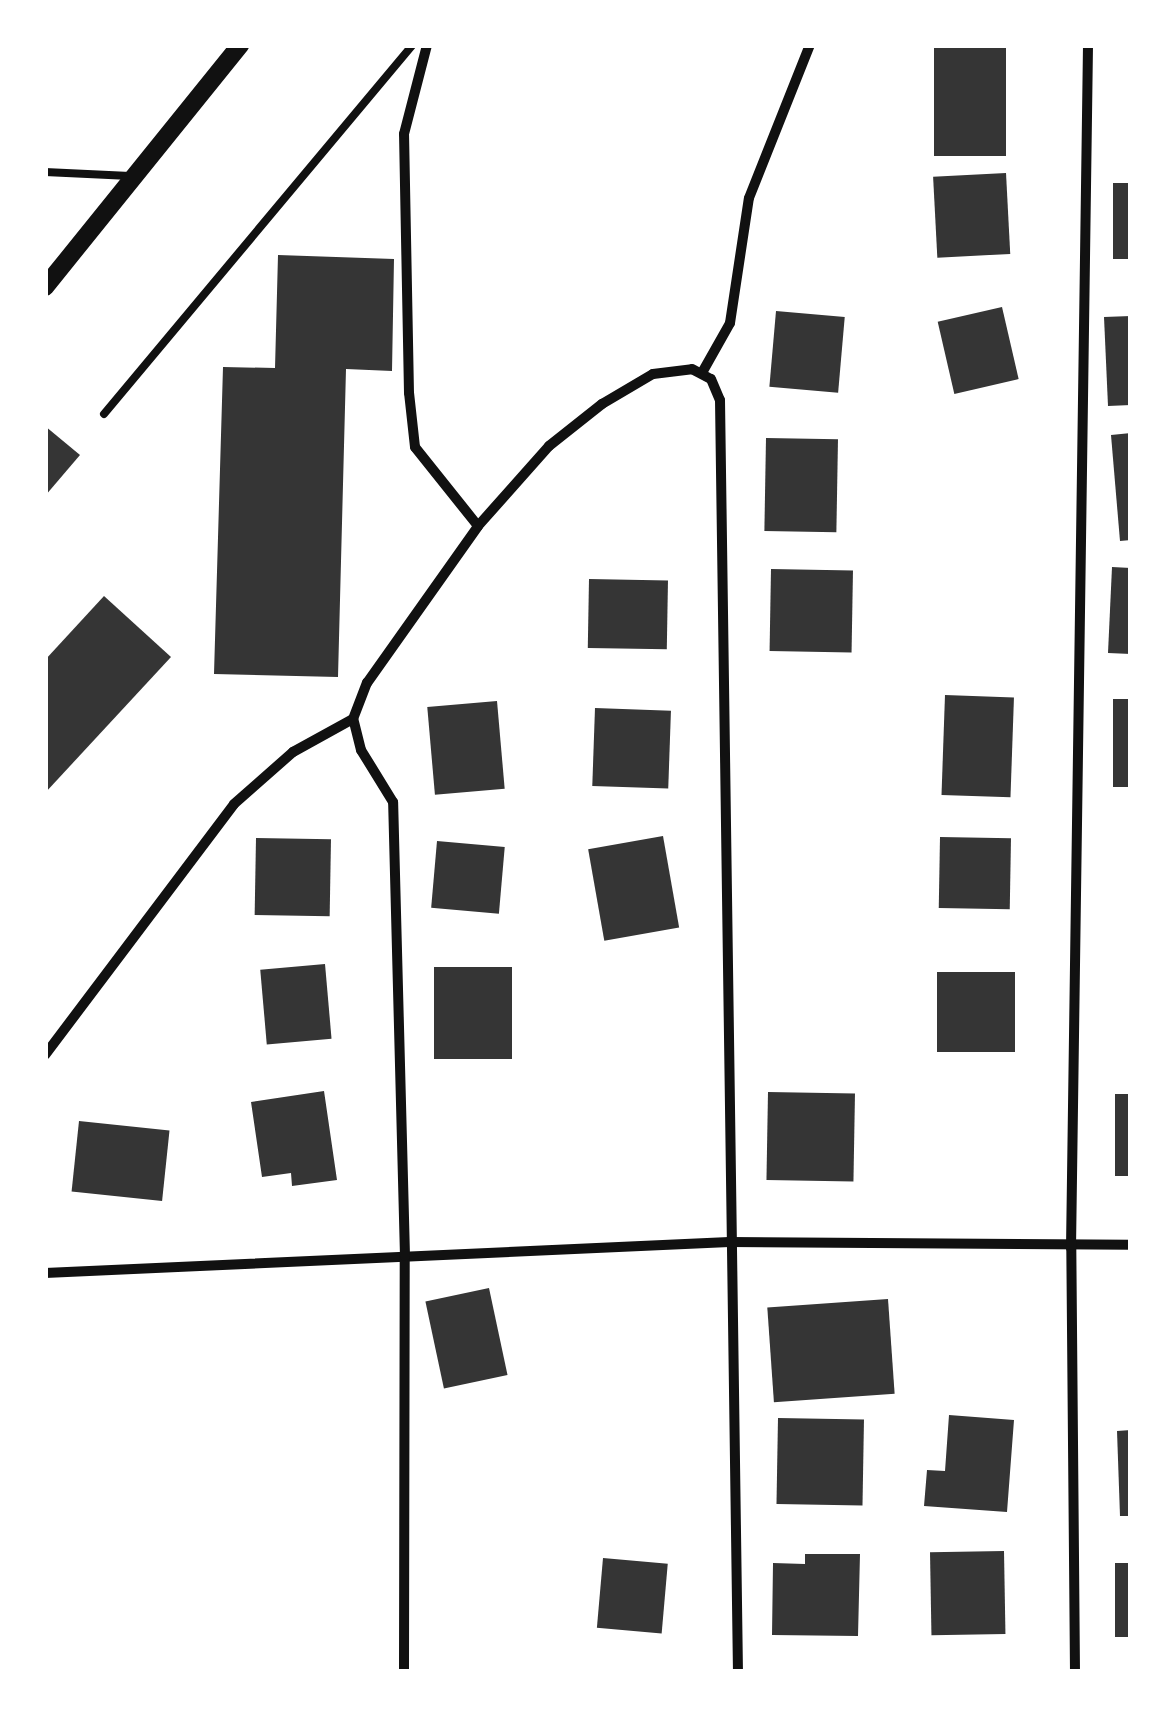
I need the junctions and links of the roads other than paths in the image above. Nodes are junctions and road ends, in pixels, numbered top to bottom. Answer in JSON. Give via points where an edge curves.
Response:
{"nodes":[{"id":1,"x":240,"y":45,"type":"edge"},
{"id":2,"x":413,"y":45,"type":"edge"},
{"id":3,"x":427,"y":45,"type":"edge"},
{"id":4,"x":810,"y":45,"type":"edge"},
{"id":5,"x":1088,"y":45,"type":"edge"},
{"id":6,"x":45,"y":172,"type":"edge"},
{"id":7,"x":134,"y":176,"type":"junction"},
{"id":8,"x":45,"y":287,"type":"edge"},
{"id":9,"x":707,"y":375,"type":"junction"},
{"id":10,"x":104,"y":414,"type":"dead end"},
{"id":11,"x":478,"y":526,"type":"junction"},
{"id":12,"x":353,"y":719,"type":"junction"},
{"id":13,"x":45,"y":1055,"type":"edge"},
{"id":14,"x":728,"y":1242,"type":"junction"},
{"id":15,"x":1131,"y":1245,"type":"edge"},
{"id":16,"x":1070,"y":1248,"type":"junction"},
{"id":17,"x":405,"y":1256,"type":"junction"},
{"id":18,"x":45,"y":1274,"type":"edge"},
{"id":19,"x":404,"y":1672,"type":"edge"},
{"id":20,"x":738,"y":1672,"type":"edge"},
{"id":21,"x":1075,"y":1672,"type":"edge"}],
"edges":[{"from":1,"to":7,"type":"street"},
{"from":2,"to":10,"type":"lane"},
{"from":3,"to":11,"type":"street","via":[[404,134],[409,393],[415,447]]},
{"from":4,"to":9,"type":"street","via":[[749,198],[730,323]]},
{"from":5,"to":16,"type":"street"},
{"from":6,"to":7,"type":"lane"},
{"from":7,"to":8,"type":"street"},
{"from":9,"to":11,"type":"street","via":[[653,374],[602,404],[549,446]]},
{"from":9,"to":14,"type":"street","via":[[720,400]]},
{"from":11,"to":12,"type":"street","via":[[367,684]]},
{"from":12,"to":13,"type":"street","via":[[293,752],[234,804]]},
{"from":12,"to":17,"type":"street","via":[[361,750],[393,802]]},
{"from":14,"to":16,"type":"street"},
{"from":14,"to":17,"type":"street"},
{"from":14,"to":20,"type":"street"},
{"from":15,"to":16,"type":"street"},
{"from":16,"to":21,"type":"street"},
{"from":17,"to":18,"type":"street"},
{"from":17,"to":19,"type":"street"}]}
